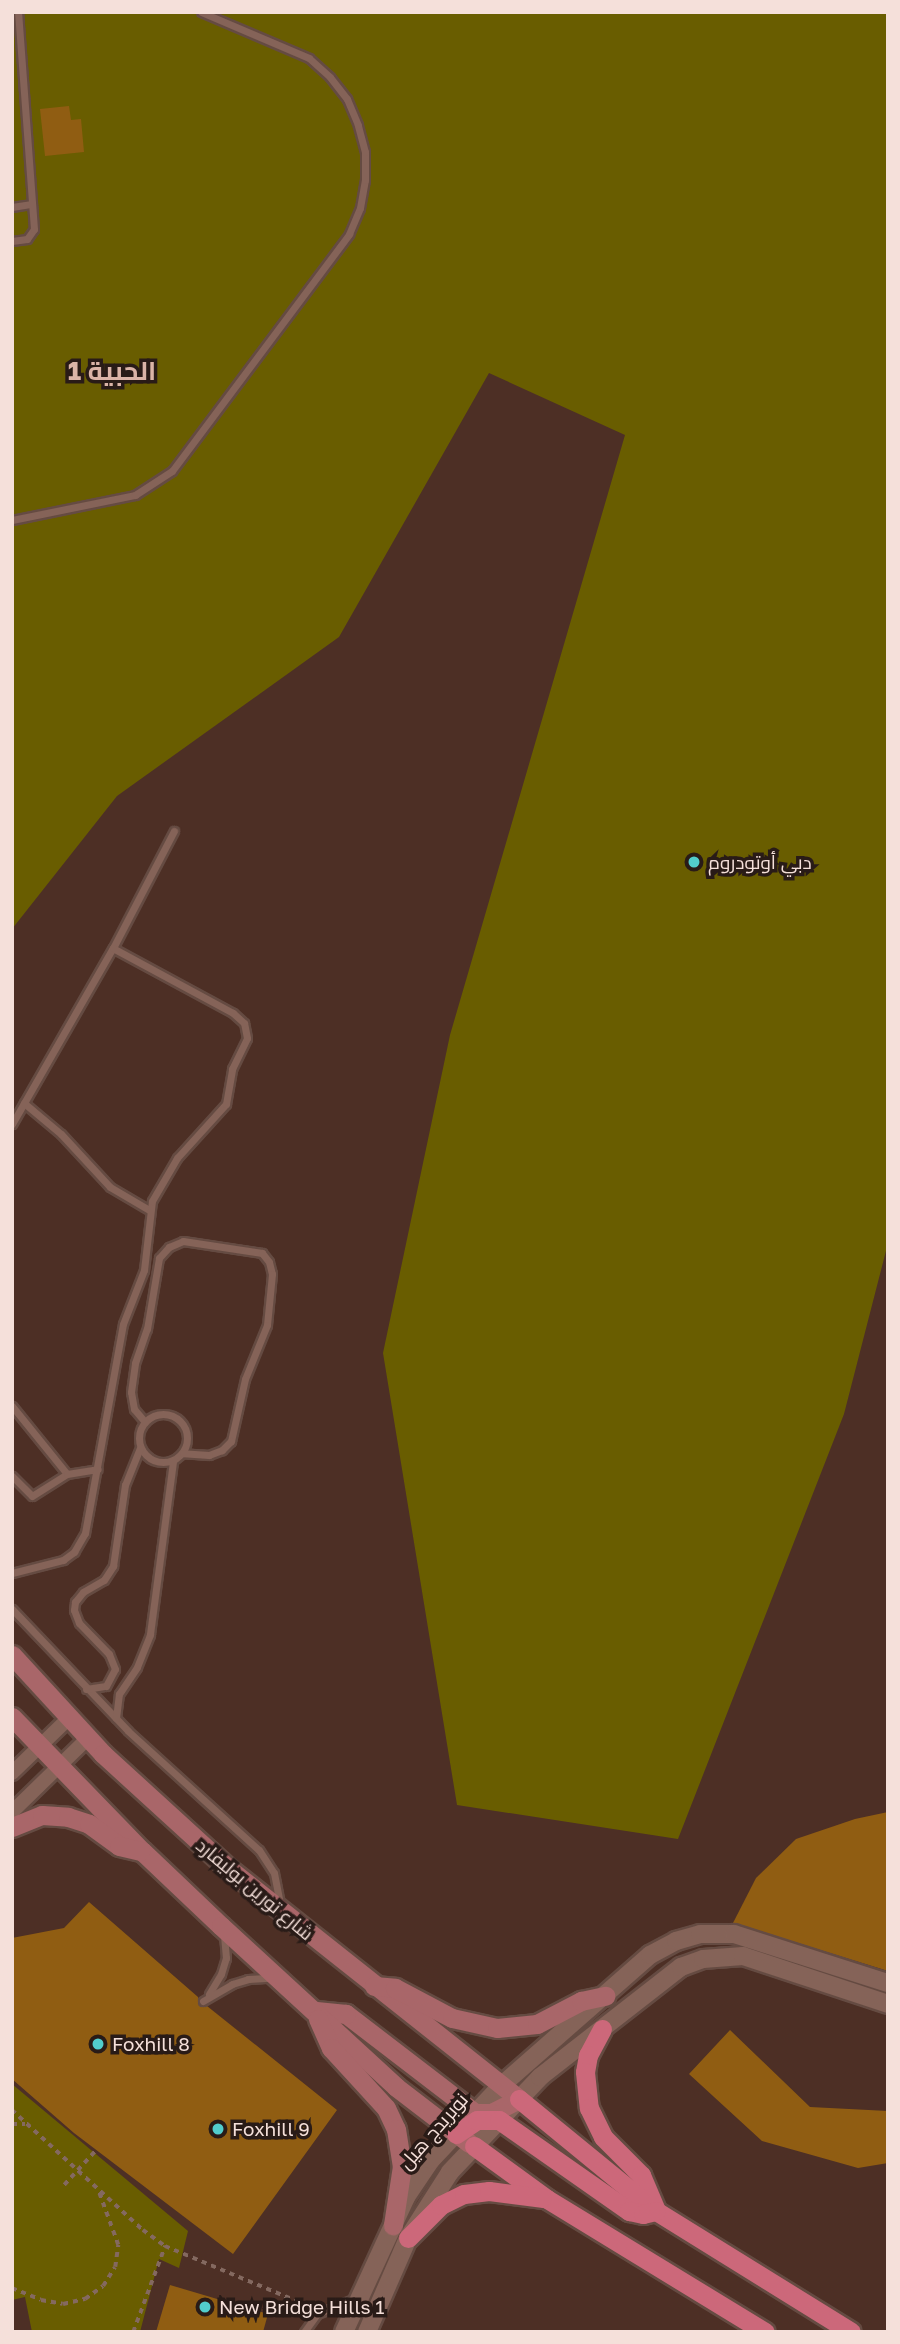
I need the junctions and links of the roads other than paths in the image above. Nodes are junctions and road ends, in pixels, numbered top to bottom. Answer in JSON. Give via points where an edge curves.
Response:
{"nodes":[{"id":1,"x":18,"y":12,"type":"edge"},
{"id":2,"x":201,"y":12,"type":"edge"},
{"id":3,"x":17,"y":49,"type":"edge"},
{"id":4,"x":32,"y":204,"type":"junction"},
{"id":5,"x":12,"y":207,"type":"edge"},
{"id":6,"x":12,"y":241,"type":"edge"},
{"id":7,"x":12,"y":520,"type":"edge"},
{"id":8,"x":174,"y":831,"type":"dead end"},
{"id":9,"x":113,"y":948,"type":"junction"},
{"id":10,"x":24,"y":1103,"type":"junction"},
{"id":11,"x":12,"y":1124,"type":"edge"},
{"id":12,"x":149,"y":1210,"type":"junction"},
{"id":13,"x":12,"y":1406,"type":"edge"},
{"id":14,"x":145,"y":1422,"type":"junction"},
{"id":15,"x":140,"y":1448,"type":"junction"},
{"id":16,"x":183,"y":1453,"type":"junction"},
{"id":17,"x":173,"y":1461,"type":"junction"},
{"id":18,"x":98,"y":1469,"type":"junction"},
{"id":19,"x":67,"y":1474,"type":"junction"},
{"id":20,"x":12,"y":1476,"type":"edge"},
{"id":21,"x":12,"y":1573,"type":"edge"},
{"id":22,"x":12,"y":1609,"type":"edge"},
{"id":23,"x":12,"y":1656,"type":"edge"},
{"id":24,"x":115,"y":1669,"type":"junction"},
{"id":25,"x":130,"y":1678,"type":"junction"},
{"id":26,"x":86,"y":1689,"type":"junction"},
{"id":27,"x":12,"y":1717,"type":"edge"},
{"id":28,"x":69,"y":1718,"type":"junction"},
{"id":29,"x":116,"y":1718,"type":"junction"},
{"id":30,"x":88,"y":1738,"type":"junction"},
{"id":31,"x":40,"y":1746,"type":"junction"},
{"id":32,"x":59,"y":1766,"type":"junction"},
{"id":33,"x":12,"y":1773,"type":"edge"},
{"id":34,"x":12,"y":1812,"type":"edge"},
{"id":35,"x":12,"y":1827,"type":"edge"},
{"id":36,"x":142,"y":1851,"type":"junction"},
{"id":37,"x":281,"y":1912,"type":"junction"},
{"id":38,"x":221,"y":1926,"type":"junction"},
{"id":39,"x":281,"y":1979,"type":"junction"},
{"id":40,"x":888,"y":1983,"type":"edge"},
{"id":41,"x":373,"y":1986,"type":"junction"},
{"id":42,"x":605,"y":1996,"type":"junction"},
{"id":43,"x":888,"y":2004,"type":"edge"},
{"id":44,"x":316,"y":2011,"type":"junction"},
{"id":45,"x":602,"y":2029,"type":"junction"},
{"id":46,"x":502,"y":2085,"type":"junction"},
{"id":47,"x":519,"y":2099,"type":"junction"},
{"id":48,"x":475,"y":2113,"type":"junction"},
{"id":49,"x":499,"y":2120,"type":"junction"},
{"id":50,"x":456,"y":2134,"type":"junction"},
{"id":51,"x":474,"y":2146,"type":"junction"},
{"id":52,"x":547,"y":2199,"type":"junction"},
{"id":53,"x":656,"y":2211,"type":"junction"},
{"id":54,"x":400,"y":2232,"type":"junction"},
{"id":55,"x":360,"y":2296,"type":"junction"},
{"id":56,"x":304,"y":2332,"type":"edge"},
{"id":57,"x":344,"y":2332,"type":"edge"},
{"id":58,"x":367,"y":2332,"type":"edge"},
{"id":59,"x":765,"y":2332,"type":"edge"},
{"id":60,"x":851,"y":2332,"type":"edge"}],
"edges":[{"from":1,"to":3,"type":"lane"},
{"from":2,"to":7,"type":"lane","via":[[309,58],[330,77],[346,99],[360,134],[365,180],[360,208],[349,234],[172,471],[135,495]]},
{"from":3,"to":4,"type":"lane"},
{"from":4,"to":5,"type":"lane"},
{"from":4,"to":6,"type":"lane","via":[[31,235]]},
{"from":8,"to":9,"type":"lane"},
{"from":9,"to":10,"type":"lane"},
{"from":9,"to":12,"type":"lane","via":[[233,1013],[247,1030],[246,1043],[232,1069],[226,1104],[177,1158]]},
{"from":10,"to":11,"type":"lane"},
{"from":10,"to":12,"type":"lane","via":[[61,1134],[110,1187]]},
{"from":12,"to":18,"type":"lane","via":[[144,1270],[125,1314]]},
{"from":13,"to":19,"type":"lane"},
{"from":14,"to":15,"type":"lane","via":[[139,1434]]},
{"from":14,"to":16,"type":"lane","via":[[163,1414],[181,1422],[187,1433]]},
{"from":14,"to":16,"type":"lane","via":[[134,1409],[131,1392],[159,1258],[169,1247],[190,1241],[262,1253],[272,1274],[267,1325],[242,1389],[232,1441],[209,1455]]},
{"from":15,"to":17,"type":"lane","via":[[154,1461]]},
{"from":15,"to":24,"type":"lane","via":[[125,1485],[113,1566],[104,1580],[78,1596],[74,1610],[79,1623],[109,1654]]},
{"from":16,"to":17,"type":"lane"},
{"from":17,"to":25,"type":"lane","via":[[149,1634]]},
{"from":18,"to":19,"type":"lane"},
{"from":18,"to":21,"type":"lane","via":[[89,1522],[74,1552],[64,1560]]},
{"from":19,"to":20,"type":"lane","via":[[32,1496]]},
{"from":22,"to":26,"type":"lane"},
{"from":23,"to":28,"type":"main road","name":"شارع تورين بوليفارد"},
{"from":24,"to":25,"type":"lane"},
{"from":24,"to":26,"type":"lane","via":[[106,1686]]},
{"from":25,"to":29,"type":"lane","via":[[116,1701]]},
{"from":26,"to":29,"type":"lane"},
{"from":27,"to":31,"type":"main road"},
{"from":28,"to":30,"type":"main road","name":"شارع تورين بوليفارد"},
{"from":28,"to":31,"type":"street"},
{"from":29,"to":37,"type":"lane","via":[[265,1857],[274,1874]]},
{"from":30,"to":32,"type":"street"},
{"from":30,"to":37,"type":"main road","name":"شارع تورين بوليفارد","via":[[166,1814]]},
{"from":31,"to":32,"type":"main road"},
{"from":31,"to":33,"type":"street"},
{"from":32,"to":34,"type":"street"},
{"from":32,"to":36,"type":"main road"},
{"from":35,"to":36,"type":"main road","via":[[42,1815],[68,1817],[89,1824],[119,1846]]},
{"from":36,"to":38,"type":"main road"},
{"from":37,"to":41,"type":"main road","name":"شارع تورين بوليفارد"},
{"from":38,"to":39,"type":"main road"},
{"from":38,"to":39,"type":"lane","via":[[226,1958],[218,1981],[203,2001],[232,1983]]},
{"from":39,"to":44,"type":"main road"},
{"from":40,"to":42,"type":"street","name":"نوبريدج هيل","via":[[734,1934],[700,1934],[650,1955]]},
{"from":41,"to":42,"type":"main road","via":[[395,1988],[452,2018],[496,2028],[537,2024],[581,2001]]},
{"from":41,"to":46,"type":"main road","name":"شارع تورين بوليفارد"},
{"from":42,"to":46,"type":"street","name":"نوبريدج هيل"},
{"from":43,"to":45,"type":"street","name":"نوبريدج هيل","via":[[743,1956],[703,1959],[681,1967]]},
{"from":44,"to":48,"type":"main road","via":[[346,2014]]},
{"from":44,"to":50,"type":"main road","via":[[396,2087]]},
{"from":44,"to":54,"type":"main road","via":[[331,2048],[379,2099],[397,2129],[402,2166]]},
{"from":45,"to":47,"type":"street","name":"نوبريدج هيل"},
{"from":45,"to":53,"type":"main road","via":[[585,2072],[589,2108],[603,2137],[641,2175]]},
{"from":46,"to":47,"type":"main road","name":"شارع تورين بوليفارد"},
{"from":46,"to":48,"type":"street","name":"نوبريدج هيل"},
{"from":47,"to":48,"type":"main road","via":[[491,2113]]},
{"from":47,"to":49,"type":"street","name":"نوبريدج هيل"},
{"from":47,"to":53,"type":"main road"},
{"from":48,"to":50,"type":"street","name":"نوبريدج هيل"},
{"from":49,"to":50,"type":"main road","via":[[477,2120]]},
{"from":49,"to":51,"type":"street","name":"نوبريدج هيل"},
{"from":49,"to":53,"type":"main road","via":[[629,2211]]},
{"from":50,"to":51,"type":"main road"},
{"from":50,"to":54,"type":"street","name":"نوبريدج هيل","via":[[419,2175]]},
{"from":51,"to":52,"type":"main road"},
{"from":51,"to":54,"type":"street","name":"نوبريدج هيل"},
{"from":52,"to":54,"type":"main road","via":[[489,2191],[464,2194]]},
{"from":52,"to":59,"type":"main road"},
{"from":53,"to":60,"type":"main road"},
{"from":54,"to":55,"type":"street","name":"نوبريدج هيل"},
{"from":54,"to":58,"type":"street","name":"نوبريدج هيل"},
{"from":55,"to":56,"type":"lane","via":[[312,2318]]},
{"from":55,"to":57,"type":"street","name":"نوبريدج هيل"}]}
